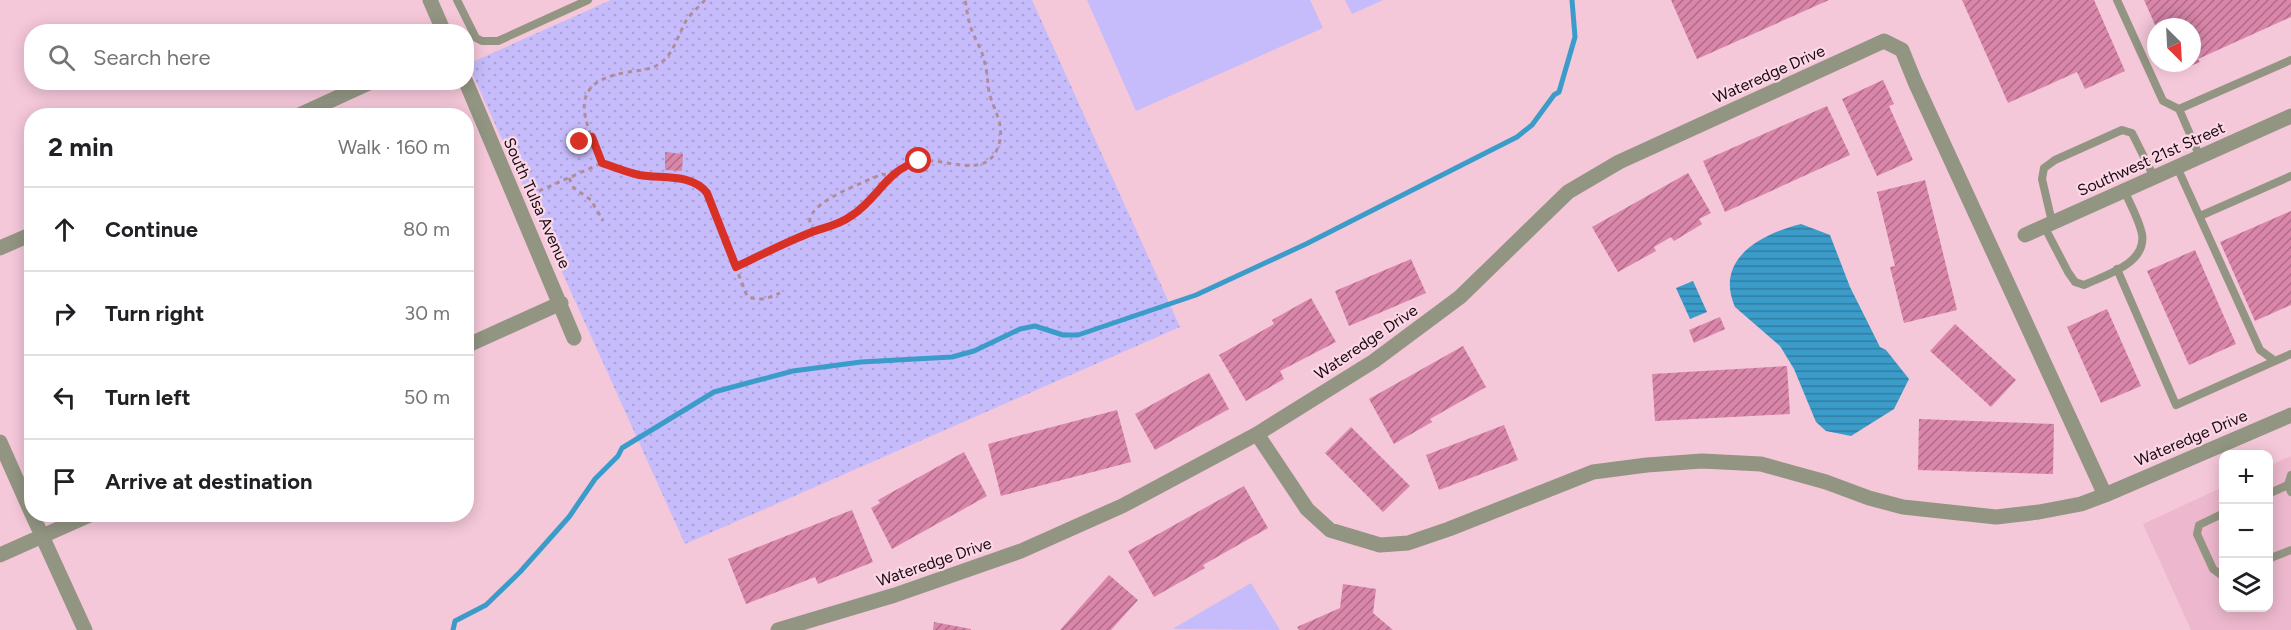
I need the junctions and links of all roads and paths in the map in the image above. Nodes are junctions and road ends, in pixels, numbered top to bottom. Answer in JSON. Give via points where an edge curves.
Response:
{"nodes":[{"id":1,"x":430,"y":0,"type":"edge"},
{"id":2,"x":456,"y":0,"type":"edge"},
{"id":3,"x":588,"y":0,"type":"edge"},
{"id":4,"x":705,"y":0,"type":"edge"},
{"id":5,"x":965,"y":0,"type":"edge"},
{"id":6,"x":2116,"y":0,"type":"edge"},
{"id":7,"x":440,"y":24,"type":"edge"},
{"id":8,"x":469,"y":24,"type":"edge"},
{"id":9,"x":474,"y":34,"type":"edge"},
{"id":10,"x":2291,"y":60,"type":"edge"},
{"id":11,"x":354,"y":90,"type":"edge"},
{"id":12,"x":469,"y":90,"type":"edge"},
{"id":13,"x":314,"y":108,"type":"edge"},
{"id":14,"x":2179,"y":109,"type":"junction"},
{"id":15,"x":2291,"y":116,"type":"edge"},
{"id":16,"x":592,"y":137,"type":"junction"},
{"id":17,"x":577,"y":144,"type":"dead end"},
{"id":18,"x":2200,"y":157,"type":"junction"},
{"id":19,"x":602,"y":163,"type":"junction"},
{"id":20,"x":2177,"y":167,"type":"junction"},
{"id":21,"x":891,"y":176,"type":"junction"},
{"id":22,"x":2291,"y":176,"type":"edge"},
{"id":23,"x":2154,"y":177,"type":"junction"},
{"id":24,"x":569,"y":178,"type":"junction"},
{"id":25,"x":2124,"y":190,"type":"junction"},
{"id":26,"x":539,"y":191,"type":"dead end"},
{"id":27,"x":2199,"y":216,"type":"junction"},
{"id":28,"x":603,"y":221,"type":"dead end"},
{"id":29,"x":2048,"y":224,"type":"junction"},
{"id":30,"x":813,"y":231,"type":"junction"},
{"id":31,"x":2025,"y":235,"type":"dead end"},
{"id":32,"x":24,"y":238,"type":"edge"},
{"id":33,"x":0,"y":248,"type":"edge"},
{"id":34,"x":736,"y":267,"type":"junction"},
{"id":35,"x":2117,"y":269,"type":"junction"},
{"id":36,"x":780,"y":293,"type":"dead end"},
{"id":37,"x":561,"y":303,"type":"junction"},
{"id":38,"x":574,"y":338,"type":"dead end"},
{"id":39,"x":474,"y":342,"type":"edge"},
{"id":40,"x":2291,"y":354,"type":"edge"},
{"id":41,"x":2275,"y":361,"type":"junction"},
{"id":42,"x":2291,"y":415,"type":"edge"},
{"id":43,"x":1257,"y":434,"type":"junction"},
{"id":44,"x":0,"y":442,"type":"edge"},
{"id":45,"x":2291,"y":475,"type":"edge"},
{"id":46,"x":2290,"y":488,"type":"edge"},
{"id":47,"x":2273,"y":493,"type":"edge"},
{"id":48,"x":2105,"y":495,"type":"junction"},
{"id":49,"x":24,"y":496,"type":"edge"},
{"id":50,"x":2219,"y":515,"type":"edge"},
{"id":51,"x":35,"y":522,"type":"edge"},
{"id":52,"x":74,"y":522,"type":"edge"},
{"id":53,"x":41,"y":537,"type":"junction"},
{"id":54,"x":2291,"y":550,"type":"edge"},
{"id":55,"x":0,"y":555,"type":"edge"},
{"id":56,"x":2271,"y":558,"type":"edge"},
{"id":57,"x":2219,"y":574,"type":"edge"},
{"id":58,"x":85,"y":630,"type":"edge"},
{"id":59,"x":778,"y":630,"type":"edge"}],
"edges":[{"from":1,"to":7,"type":"street"},
{"from":2,"to":8,"type":"lane"},
{"from":3,"to":9,"type":"lane","via":[[498,42],[482,41]]},
{"from":4,"to":16,"type":"path","via":[[688,18],[662,63],[604,78],[588,92],[583,107]]},
{"from":5,"to":21,"type":"path","via":[[971,30],[986,64],[1000,141],[991,156],[978,165],[919,161],[901,167]]},
{"from":6,"to":14,"type":"lane","via":[[2163,101]]},
{"from":10,"to":14,"type":"lane"},
{"from":11,"to":13,"type":"street"},
{"from":12,"to":37,"type":"street","name":"South Tulsa Avenue"},
{"from":14,"to":18,"type":"lane"},
{"from":15,"to":18,"type":"street","name":"Southwest 21st Street"},
{"from":16,"to":17,"type":"path"},
{"from":16,"to":19,"type":"path"},
{"from":18,"to":20,"type":"street","name":"Southwest 21st Street"},
{"from":19,"to":24,"type":"path"},
{"from":19,"to":34,"type":"path","via":[[639,175],[696,182],[707,193]]},
{"from":20,"to":23,"type":"street","name":"Southwest 21st Street"},
{"from":20,"to":27,"type":"lane"},
{"from":21,"to":30,"type":"path","via":[[850,218]]},
{"from":21,"to":30,"type":"path","via":[[882,174],[826,201],[810,216]]},
{"from":22,"to":27,"type":"lane"},
{"from":23,"to":25,"type":"street","name":"Southwest 21st Street"},
{"from":23,"to":29,"type":"lane","via":[[2132,133],[2122,130],[2044,168]]},
{"from":24,"to":26,"type":"path"},
{"from":24,"to":28,"type":"path","via":[[574,188],[591,200]]},
{"from":25,"to":29,"type":"street","name":"Southwest 21st Street"},
{"from":25,"to":35,"type":"lane","via":[[2142,233],[2142,248],[2133,260]]},
{"from":27,"to":41,"type":"lane","via":[[2260,350]]},
{"from":29,"to":31,"type":"street","name":"Southwest 21st Street"},
{"from":29,"to":35,"type":"lane","via":[[2074,282],[2084,285]]},
{"from":30,"to":34,"type":"path"},
{"from":32,"to":33,"type":"street"},
{"from":34,"to":36,"type":"path","via":[[750,298]]},
{"from":35,"to":41,"type":"lane","via":[[2176,405]]},
{"from":37,"to":38,"type":"street","name":"South Tulsa Avenue"},
{"from":37,"to":39,"type":"street"},
{"from":40,"to":41,"type":"lane"},
{"from":42,"to":48,"type":"street","name":"Wateredge Drive"},
{"from":43,"to":48,"type":"street","name":"Wateredge Drive","via":[[1307,509],[1330,530],[1380,545],[1408,543],[1449,529],[1593,472],[1702,461],[1761,464],[1903,507],[1996,517],[2080,504]]},
{"from":43,"to":48,"type":"street","name":"Wateredge Drive","via":[[1374,361],[1460,297],[1568,192],[1619,162],[1884,41],[1902,50]]},
{"from":43,"to":59,"type":"street","name":"Wateredge Drive","via":[[1122,506],[1021,551]]},
{"from":44,"to":49,"type":"street"},
{"from":45,"to":46,"type":"lane"},
{"from":46,"to":47,"type":"lane"},
{"from":50,"to":57,"type":"lane","via":[[2199,525],[2197,534]]},
{"from":51,"to":53,"type":"street"},
{"from":52,"to":53,"type":"street"},
{"from":53,"to":55,"type":"street"},
{"from":53,"to":58,"type":"street"},
{"from":54,"to":56,"type":"lane"}]}
